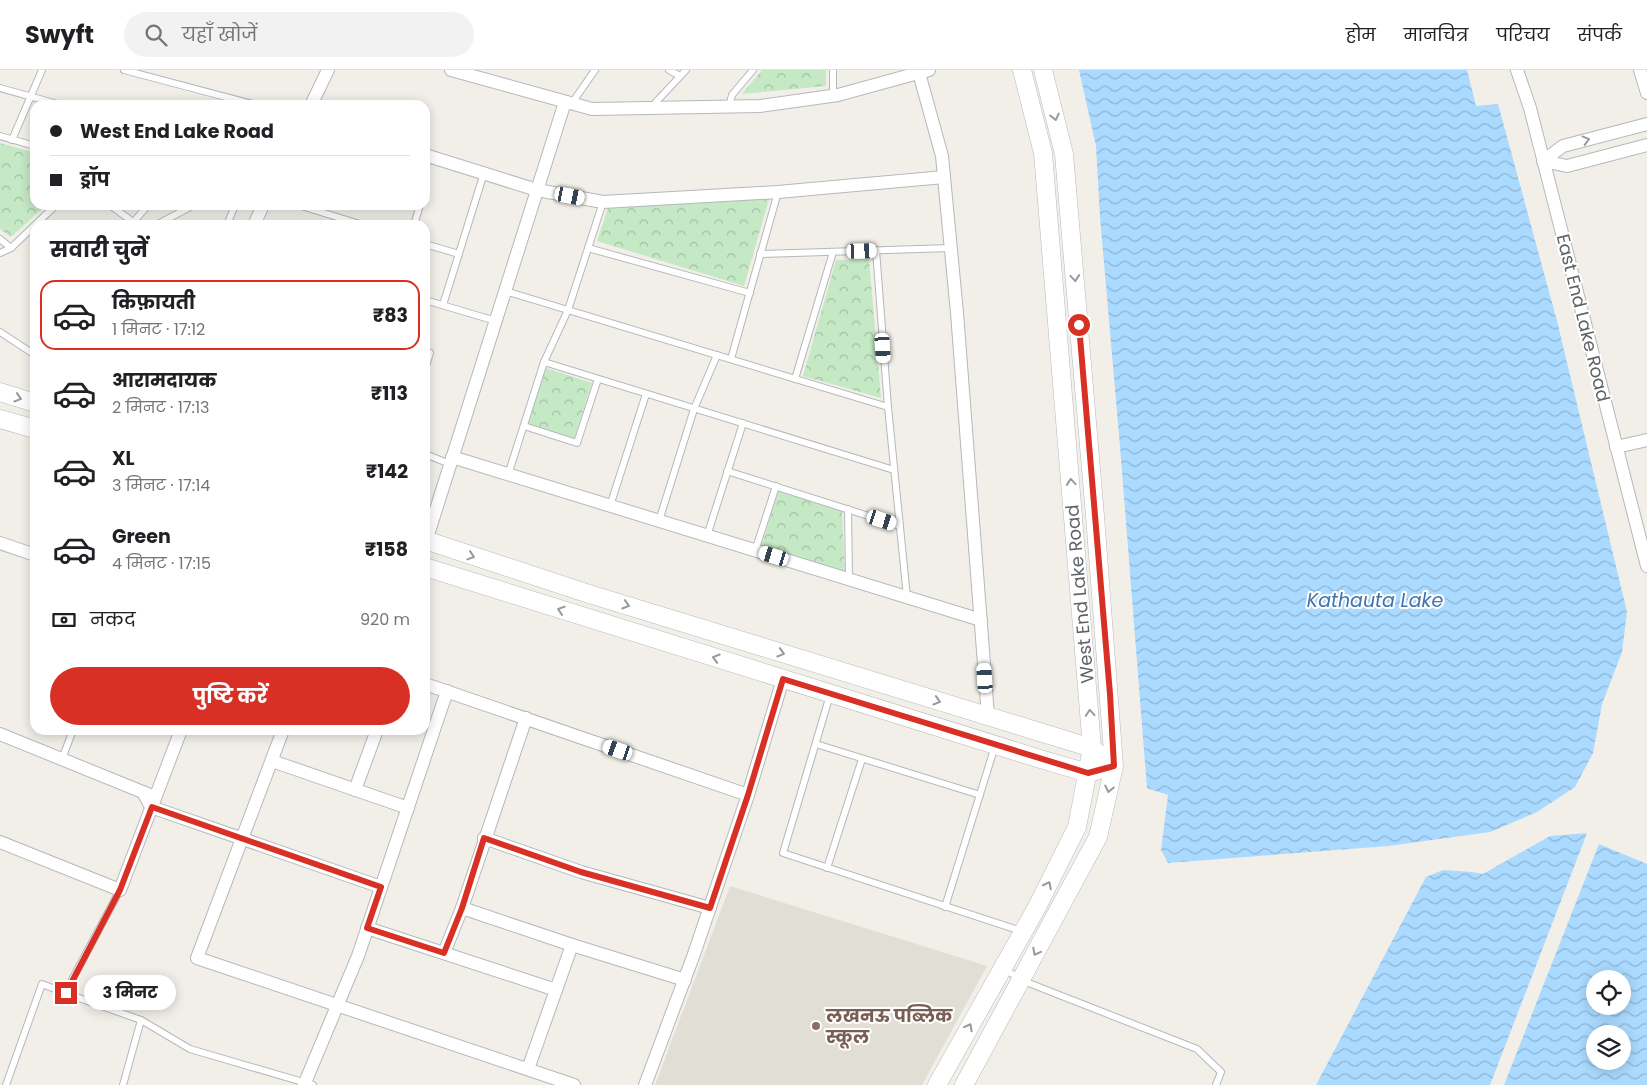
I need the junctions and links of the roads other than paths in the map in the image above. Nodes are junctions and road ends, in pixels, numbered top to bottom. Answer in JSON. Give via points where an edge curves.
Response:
{"nodes":[{"id":1,"x":42,"y":70,"type":"edge"},
{"id":2,"x":124,"y":70,"type":"edge"},
{"id":3,"x":328,"y":70,"type":"edge"},
{"id":4,"x":451,"y":70,"type":"edge"},
{"id":5,"x":596,"y":70,"type":"edge"},
{"id":6,"x":669,"y":70,"type":"edge"},
{"id":7,"x":686,"y":70,"type":"edge"},
{"id":8,"x":753,"y":70,"type":"edge"},
{"id":9,"x":833,"y":70,"type":"edge"},
{"id":10,"x":1022,"y":70,"type":"edge"},
{"id":11,"x":1043,"y":70,"type":"edge"},
{"id":12,"x":1517,"y":70,"type":"edge"},
{"id":13,"x":1640,"y":70,"type":"edge"},
{"id":14,"x":924,"y":72,"type":"edge"},
{"id":15,"x":680,"y":76,"type":"junction"},
{"id":16,"x":0,"y":88,"type":"edge"},
{"id":17,"x":1647,"y":93,"type":"edge"},
{"id":18,"x":833,"y":95,"type":"junction"},
{"id":19,"x":30,"y":96,"type":"junction"},
{"id":20,"x":233,"y":99,"type":"joint"},
{"id":21,"x":44,"y":100,"type":"edge"},
{"id":22,"x":237,"y":100,"type":"edge"},
{"id":23,"x":313,"y":100,"type":"edge"},
{"id":24,"x":569,"y":102,"type":"junction"},
{"id":25,"x":729,"y":107,"type":"junction"},
{"id":26,"x":656,"y":108,"type":"junction"},
{"id":27,"x":1647,"y":124,"type":"edge"},
{"id":28,"x":0,"y":136,"type":"edge"},
{"id":29,"x":12,"y":140,"type":"junction"},
{"id":30,"x":30,"y":145,"type":"edge"},
{"id":31,"x":1647,"y":145,"type":"edge"},
{"id":32,"x":430,"y":157,"type":"edge"},
{"id":33,"x":1543,"y":161,"type":"junction"},
{"id":34,"x":484,"y":174,"type":"junction"},
{"id":35,"x":944,"y":177,"type":"junction"},
{"id":36,"x":537,"y":190,"type":"junction"},
{"id":37,"x":778,"y":192,"type":"junction"},
{"id":38,"x":603,"y":202,"type":"junction"},
{"id":39,"x":51,"y":210,"type":"edge"},
{"id":40,"x":116,"y":210,"type":"edge"},
{"id":41,"x":144,"y":210,"type":"edge"},
{"id":42,"x":184,"y":210,"type":"edge"},
{"id":43,"x":326,"y":210,"type":"edge"},
{"id":44,"x":40,"y":220,"type":"edge"},
{"id":45,"x":128,"y":220,"type":"edge"},
{"id":46,"x":135,"y":220,"type":"edge"},
{"id":47,"x":166,"y":220,"type":"edge"},
{"id":48,"x":351,"y":220,"type":"edge"},
{"id":49,"x":30,"y":230,"type":"edge"},
{"id":50,"x":0,"y":239,"type":"edge"},
{"id":51,"x":430,"y":245,"type":"edge"},
{"id":52,"x":11,"y":248,"type":"junction"},
{"id":53,"x":588,"y":248,"type":"junction"},
{"id":54,"x":951,"y":248,"type":"junction"},
{"id":55,"x":876,"y":250,"type":"junction"},
{"id":56,"x":833,"y":252,"type":"junction"},
{"id":57,"x":0,"y":253,"type":"edge"},
{"id":58,"x":459,"y":254,"type":"junction"},
{"id":59,"x":760,"y":254,"type":"junction"},
{"id":60,"x":505,"y":291,"type":"junction"},
{"id":61,"x":750,"y":293,"type":"junction"},
{"id":62,"x":430,"y":301,"type":"edge"},
{"id":63,"x":443,"y":305,"type":"junction"},
{"id":64,"x":568,"y":310,"type":"junction"},
{"id":65,"x":496,"y":321,"type":"junction"},
{"id":66,"x":0,"y":332,"type":"edge"},
{"id":67,"x":30,"y":352,"type":"edge"},
{"id":68,"x":717,"y":355,"type":"junction"},
{"id":69,"x":731,"y":359,"type":"junction"},
{"id":70,"x":544,"y":362,"type":"junction"},
{"id":71,"x":598,"y":379,"type":"junction"},
{"id":72,"x":795,"y":379,"type":"junction"},
{"id":73,"x":0,"y":392,"type":"edge"},
{"id":74,"x":646,"y":394,"type":"junction"},
{"id":75,"x":30,"y":401,"type":"edge"},
{"id":76,"x":888,"y":407,"type":"junction"},
{"id":77,"x":694,"y":408,"type":"junction"},
{"id":78,"x":0,"y":419,"type":"edge"},
{"id":79,"x":743,"y":424,"type":"junction"},
{"id":80,"x":524,"y":426,"type":"junction"},
{"id":81,"x":30,"y":428,"type":"edge"},
{"id":82,"x":1647,"y":440,"type":"edge"},
{"id":83,"x":1616,"y":447,"type":"junction"},
{"id":84,"x":430,"y":455,"type":"edge"},
{"id":85,"x":451,"y":461,"type":"junction"},
{"id":86,"x":894,"y":470,"type":"junction"},
{"id":87,"x":727,"y":471,"type":"junction"},
{"id":88,"x":508,"y":475,"type":"junction"},
{"id":89,"x":776,"y":486,"type":"junction"},
{"id":90,"x":610,"y":506,"type":"junction"},
{"id":91,"x":848,"y":509,"type":"junction"},
{"id":92,"x":659,"y":521,"type":"junction"},
{"id":93,"x":900,"y":526,"type":"junction"},
{"id":94,"x":430,"y":528,"type":"edge"},
{"id":95,"x":707,"y":536,"type":"junction"},
{"id":96,"x":430,"y":542,"type":"edge"},
{"id":97,"x":0,"y":544,"type":"edge"},
{"id":98,"x":755,"y":550,"type":"junction"},
{"id":99,"x":30,"y":553,"type":"edge"},
{"id":100,"x":1647,"y":566,"type":"edge"},
{"id":101,"x":430,"y":569,"type":"edge"},
{"id":102,"x":849,"y":579,"type":"junction"},
{"id":103,"x":907,"y":597,"type":"junction"},
{"id":104,"x":981,"y":620,"type":"junction"},
{"id":105,"x":783,"y":679,"type":"junction"},
{"id":106,"x":430,"y":686,"type":"edge"},
{"id":107,"x":447,"y":691,"type":"junction"},
{"id":108,"x":831,"y":694,"type":"junction"},
{"id":109,"x":988,"y":716,"type":"junction"},
{"id":110,"x":526,"y":718,"type":"junction"},
{"id":111,"x":0,"y":734,"type":"edge"},
{"id":112,"x":71,"y":735,"type":"edge"},
{"id":113,"x":179,"y":735,"type":"edge"},
{"id":114,"x":281,"y":735,"type":"edge"},
{"id":115,"x":375,"y":735,"type":"edge"},
{"id":116,"x":816,"y":744,"type":"junction"},
{"id":117,"x":996,"y":745,"type":"junction"},
{"id":118,"x":1092,"y":748,"type":"junction"},
{"id":119,"x":62,"y":759,"type":"junction"},
{"id":120,"x":862,"y":759,"type":"junction"},
{"id":121,"x":272,"y":761,"type":"junction"},
{"id":122,"x":1114,"y":766,"type":"junction"},
{"id":123,"x":1088,"y":773,"type":"junction"},
{"id":124,"x":355,"y":790,"type":"junction"},
{"id":125,"x":748,"y":795,"type":"junction"},
{"id":126,"x":980,"y":795,"type":"junction"},
{"id":127,"x":150,"y":799,"type":"junction"},
{"id":128,"x":408,"y":808,"type":"junction"},
{"id":129,"x":484,"y":838,"type":"junction"},
{"id":130,"x":242,"y":839,"type":"junction"},
{"id":131,"x":0,"y":842,"type":"edge"},
{"id":132,"x":827,"y":868,"type":"junction"},
{"id":133,"x":381,"y":887,"type":"junction"},
{"id":134,"x":120,"y":890,"type":"junction"},
{"id":135,"x":945,"y":907,"type":"junction"},
{"id":136,"x":462,"y":908,"type":"junction"},
{"id":137,"x":710,"y":908,"type":"junction"},
{"id":138,"x":367,"y":928,"type":"junction"},
{"id":139,"x":1022,"y":932,"type":"junction"},
{"id":140,"x":572,"y":945,"type":"junction"},
{"id":141,"x":444,"y":953,"type":"junction"},
{"id":142,"x":1002,"y":968,"type":"junction"},
{"id":143,"x":685,"y":980,"type":"junction"},
{"id":144,"x":1021,"y":980,"type":"junction"},
{"id":145,"x":556,"y":990,"type":"junction"},
{"id":146,"x":66,"y":993,"type":"junction"},
{"id":147,"x":337,"y":1005,"type":"junction"},
{"id":148,"x":141,"y":1020,"type":"junction"},
{"id":149,"x":528,"y":1069,"type":"junction"},
{"id":150,"x":307,"y":1084,"type":"edge"},
{"id":151,"x":6,"y":1085,"type":"edge"},
{"id":152,"x":123,"y":1085,"type":"edge"},
{"id":153,"x":574,"y":1085,"type":"edge"},
{"id":154,"x":645,"y":1085,"type":"edge"},
{"id":155,"x":937,"y":1085,"type":"edge"},
{"id":156,"x":964,"y":1085,"type":"edge"},
{"id":157,"x":1216,"y":1085,"type":"edge"}],
"edges":[{"from":1,"to":19,"type":"lane"},
{"from":2,"to":20,"type":"lane"},
{"from":3,"to":23,"type":"street"},
{"from":4,"to":24,"type":"street"},
{"from":5,"to":24,"type":"lane"},
{"from":6,"to":15,"type":"lane"},
{"from":7,"to":15,"type":"lane"},
{"from":8,"to":25,"type":"lane","via":[[732,95]]},
{"from":9,"to":18,"type":"lane"},
{"from":118,"to":10,"type":"street","name":"West End Lake Road","one_way":true,"via":[[1043,153]]},
{"from":11,"to":122,"type":"street","name":"West End Lake Road","one_way":true,"via":[[1064,154]]},
{"from":12,"to":33,"type":"street","name":"East End Lake Road"},
{"from":13,"to":17,"type":"street"},
{"from":14,"to":18,"type":"street"},
{"from":14,"to":35,"type":"street"},
{"from":15,"to":26,"type":"lane","via":[[656,102]]},
{"from":16,"to":19,"type":"lane"},
{"from":18,"to":25,"type":"street","via":[[760,106]]},
{"from":19,"to":21,"type":"lane"},
{"from":19,"to":29,"type":"lane"},
{"from":20,"to":22,"type":"lane"},
{"from":24,"to":26,"type":"street","via":[[592,109]]},
{"from":24,"to":36,"type":"street"},
{"from":25,"to":26,"type":"street"},
{"from":33,"to":27,"type":"street","one_way":true,"via":[[1563,146]]},
{"from":28,"to":29,"type":"lane"},
{"from":29,"to":30,"type":"lane"},
{"from":31,"to":33,"type":"street","via":[[1567,166]]},
{"from":32,"to":34,"type":"street"},
{"from":33,"to":83,"type":"street","name":"East End Lake Road"},
{"from":34,"to":36,"type":"street"},
{"from":34,"to":58,"type":"lane"},
{"from":35,"to":37,"type":"street"},
{"from":35,"to":54,"type":"street"},
{"from":36,"to":38,"type":"street"},
{"from":36,"to":60,"type":"street"},
{"from":37,"to":38,"type":"street"},
{"from":37,"to":59,"type":"lane"},
{"from":38,"to":53,"type":"lane"},
{"from":39,"to":44,"type":"lane"},
{"from":40,"to":45,"type":"lane"},
{"from":41,"to":46,"type":"lane"},
{"from":42,"to":47,"type":"lane"},
{"from":43,"to":48,"type":"lane"},
{"from":49,"to":52,"type":"lane"},
{"from":50,"to":52,"type":"lane"},
{"from":51,"to":58,"type":"lane"},
{"from":52,"to":57,"type":"lane"},
{"from":53,"to":61,"type":"lane"},
{"from":53,"to":64,"type":"lane"},
{"from":54,"to":55,"type":"lane"},
{"from":54,"to":104,"type":"street"},
{"from":55,"to":56,"type":"lane"},
{"from":55,"to":76,"type":"lane"},
{"from":56,"to":59,"type":"lane"},
{"from":56,"to":72,"type":"lane"},
{"from":58,"to":63,"type":"lane"},
{"from":59,"to":61,"type":"lane"},
{"from":60,"to":64,"type":"lane"},
{"from":60,"to":65,"type":"street"},
{"from":61,"to":69,"type":"lane"},
{"from":62,"to":63,"type":"lane"},
{"from":63,"to":65,"type":"lane"},
{"from":64,"to":68,"type":"lane"},
{"from":64,"to":70,"type":"lane"},
{"from":65,"to":85,"type":"street"},
{"from":66,"to":67,"type":"lane"},
{"from":68,"to":69,"type":"lane"},
{"from":68,"to":77,"type":"lane"},
{"from":69,"to":72,"type":"lane"},
{"from":70,"to":71,"type":"lane"},
{"from":70,"to":80,"type":"lane"},
{"from":71,"to":74,"type":"lane"},
{"from":71,"to":80,"type":"lane","via":[[577,443]]},
{"from":72,"to":76,"type":"lane"},
{"from":73,"to":75,"type":"street","one_way":true},
{"from":74,"to":77,"type":"lane"},
{"from":74,"to":90,"type":"lane"},
{"from":76,"to":86,"type":"lane"},
{"from":77,"to":79,"type":"lane"},
{"from":77,"to":92,"type":"lane"},
{"from":78,"to":81,"type":"street"},
{"from":79,"to":86,"type":"lane"},
{"from":79,"to":87,"type":"lane"},
{"from":80,"to":88,"type":"lane"},
{"from":82,"to":83,"type":"street"},
{"from":83,"to":100,"type":"street","name":"East End Lake Road"},
{"from":84,"to":85,"type":"lane"},
{"from":85,"to":88,"type":"street"},
{"from":85,"to":94,"type":"street"},
{"from":86,"to":93,"type":"lane"},
{"from":87,"to":89,"type":"lane"},
{"from":87,"to":95,"type":"lane"},
{"from":88,"to":90,"type":"street"},
{"from":89,"to":91,"type":"lane"},
{"from":89,"to":98,"type":"lane"},
{"from":90,"to":92,"type":"street"},
{"from":91,"to":93,"type":"lane"},
{"from":91,"to":102,"type":"lane"},
{"from":92,"to":95,"type":"street"},
{"from":93,"to":103,"type":"lane"},
{"from":95,"to":98,"type":"street"},
{"from":96,"to":109,"type":"street","one_way":true},
{"from":97,"to":99,"type":"street"},
{"from":98,"to":102,"type":"street"},
{"from":105,"to":101,"type":"street","one_way":true},
{"from":102,"to":103,"type":"street"},
{"from":103,"to":104,"type":"street"},
{"from":104,"to":109,"type":"street"},
{"from":105,"to":108,"type":"street"},
{"from":105,"to":125,"type":"street"},
{"from":106,"to":107,"type":"street"},
{"from":107,"to":110,"type":"street"},
{"from":107,"to":128,"type":"street"},
{"from":108,"to":116,"type":"lane"},
{"from":108,"to":117,"type":"street"},
{"from":109,"to":118,"type":"street"},
{"from":110,"to":125,"type":"street"},
{"from":110,"to":129,"type":"street"},
{"from":111,"to":119,"type":"street"},
{"from":112,"to":119,"type":"lane"},
{"from":113,"to":127,"type":"street"},
{"from":114,"to":121,"type":"street"},
{"from":115,"to":124,"type":"street"},
{"from":116,"to":120,"type":"lane"},
{"from":116,"to":132,"type":"lane","via":[[783,854]]},
{"from":117,"to":123,"type":"street"},
{"from":117,"to":126,"type":"lane"},
{"from":118,"to":122,"type":"street"},
{"from":118,"to":123,"type":"street","name":"West End Lake Road"},
{"from":119,"to":127,"type":"street"},
{"from":120,"to":126,"type":"lane"},
{"from":120,"to":132,"type":"lane"},
{"from":121,"to":124,"type":"street"},
{"from":121,"to":130,"type":"street"},
{"from":122,"to":123,"type":"street"},
{"from":122,"to":144,"type":"street","name":"West End Lake Road","one_way":true,"via":[[1098,837]]},
{"from":139,"to":123,"type":"street","name":"West End Lake Road","one_way":true,"via":[[1077,827]]},
{"from":124,"to":128,"type":"street"},
{"from":125,"to":137,"type":"street"},
{"from":126,"to":135,"type":"lane"},
{"from":127,"to":130,"type":"street"},
{"from":127,"to":134,"type":"street"},
{"from":128,"to":133,"type":"street"},
{"from":129,"to":136,"type":"street"},
{"from":129,"to":137,"type":"street","via":[[581,872]]},
{"from":130,"to":133,"type":"street"},
{"from":130,"to":147,"type":"street","via":[[197,958]]},
{"from":131,"to":134,"type":"street"},
{"from":132,"to":135,"type":"lane"},
{"from":133,"to":138,"type":"street"},
{"from":134,"to":146,"type":"lane"},
{"from":135,"to":139,"type":"lane"},
{"from":136,"to":140,"type":"street"},
{"from":136,"to":141,"type":"street"},
{"from":137,"to":143,"type":"street"},
{"from":138,"to":141,"type":"street"},
{"from":138,"to":147,"type":"street"},
{"from":139,"to":142,"type":"street","name":"West End Lake Road"},
{"from":140,"to":143,"type":"street"},
{"from":140,"to":145,"type":"street"},
{"from":141,"to":145,"type":"street"},
{"from":142,"to":144,"type":"lane"},
{"from":155,"to":142,"type":"street","name":"West End Lake Road","one_way":true},
{"from":143,"to":154,"type":"street"},
{"from":144,"to":156,"type":"street","name":"West End Lake Road"},
{"from":144,"to":157,"type":"lane","via":[[1197,1049],[1222,1072]]},
{"from":145,"to":149,"type":"street"},
{"from":146,"to":148,"type":"lane"},
{"from":146,"to":151,"type":"lane","via":[[42,984]]},
{"from":147,"to":149,"type":"street"},
{"from":147,"to":150,"type":"street"},
{"from":148,"to":150,"type":"lane","via":[[190,1049]]},
{"from":148,"to":152,"type":"lane"},
{"from":149,"to":153,"type":"street"}]}
